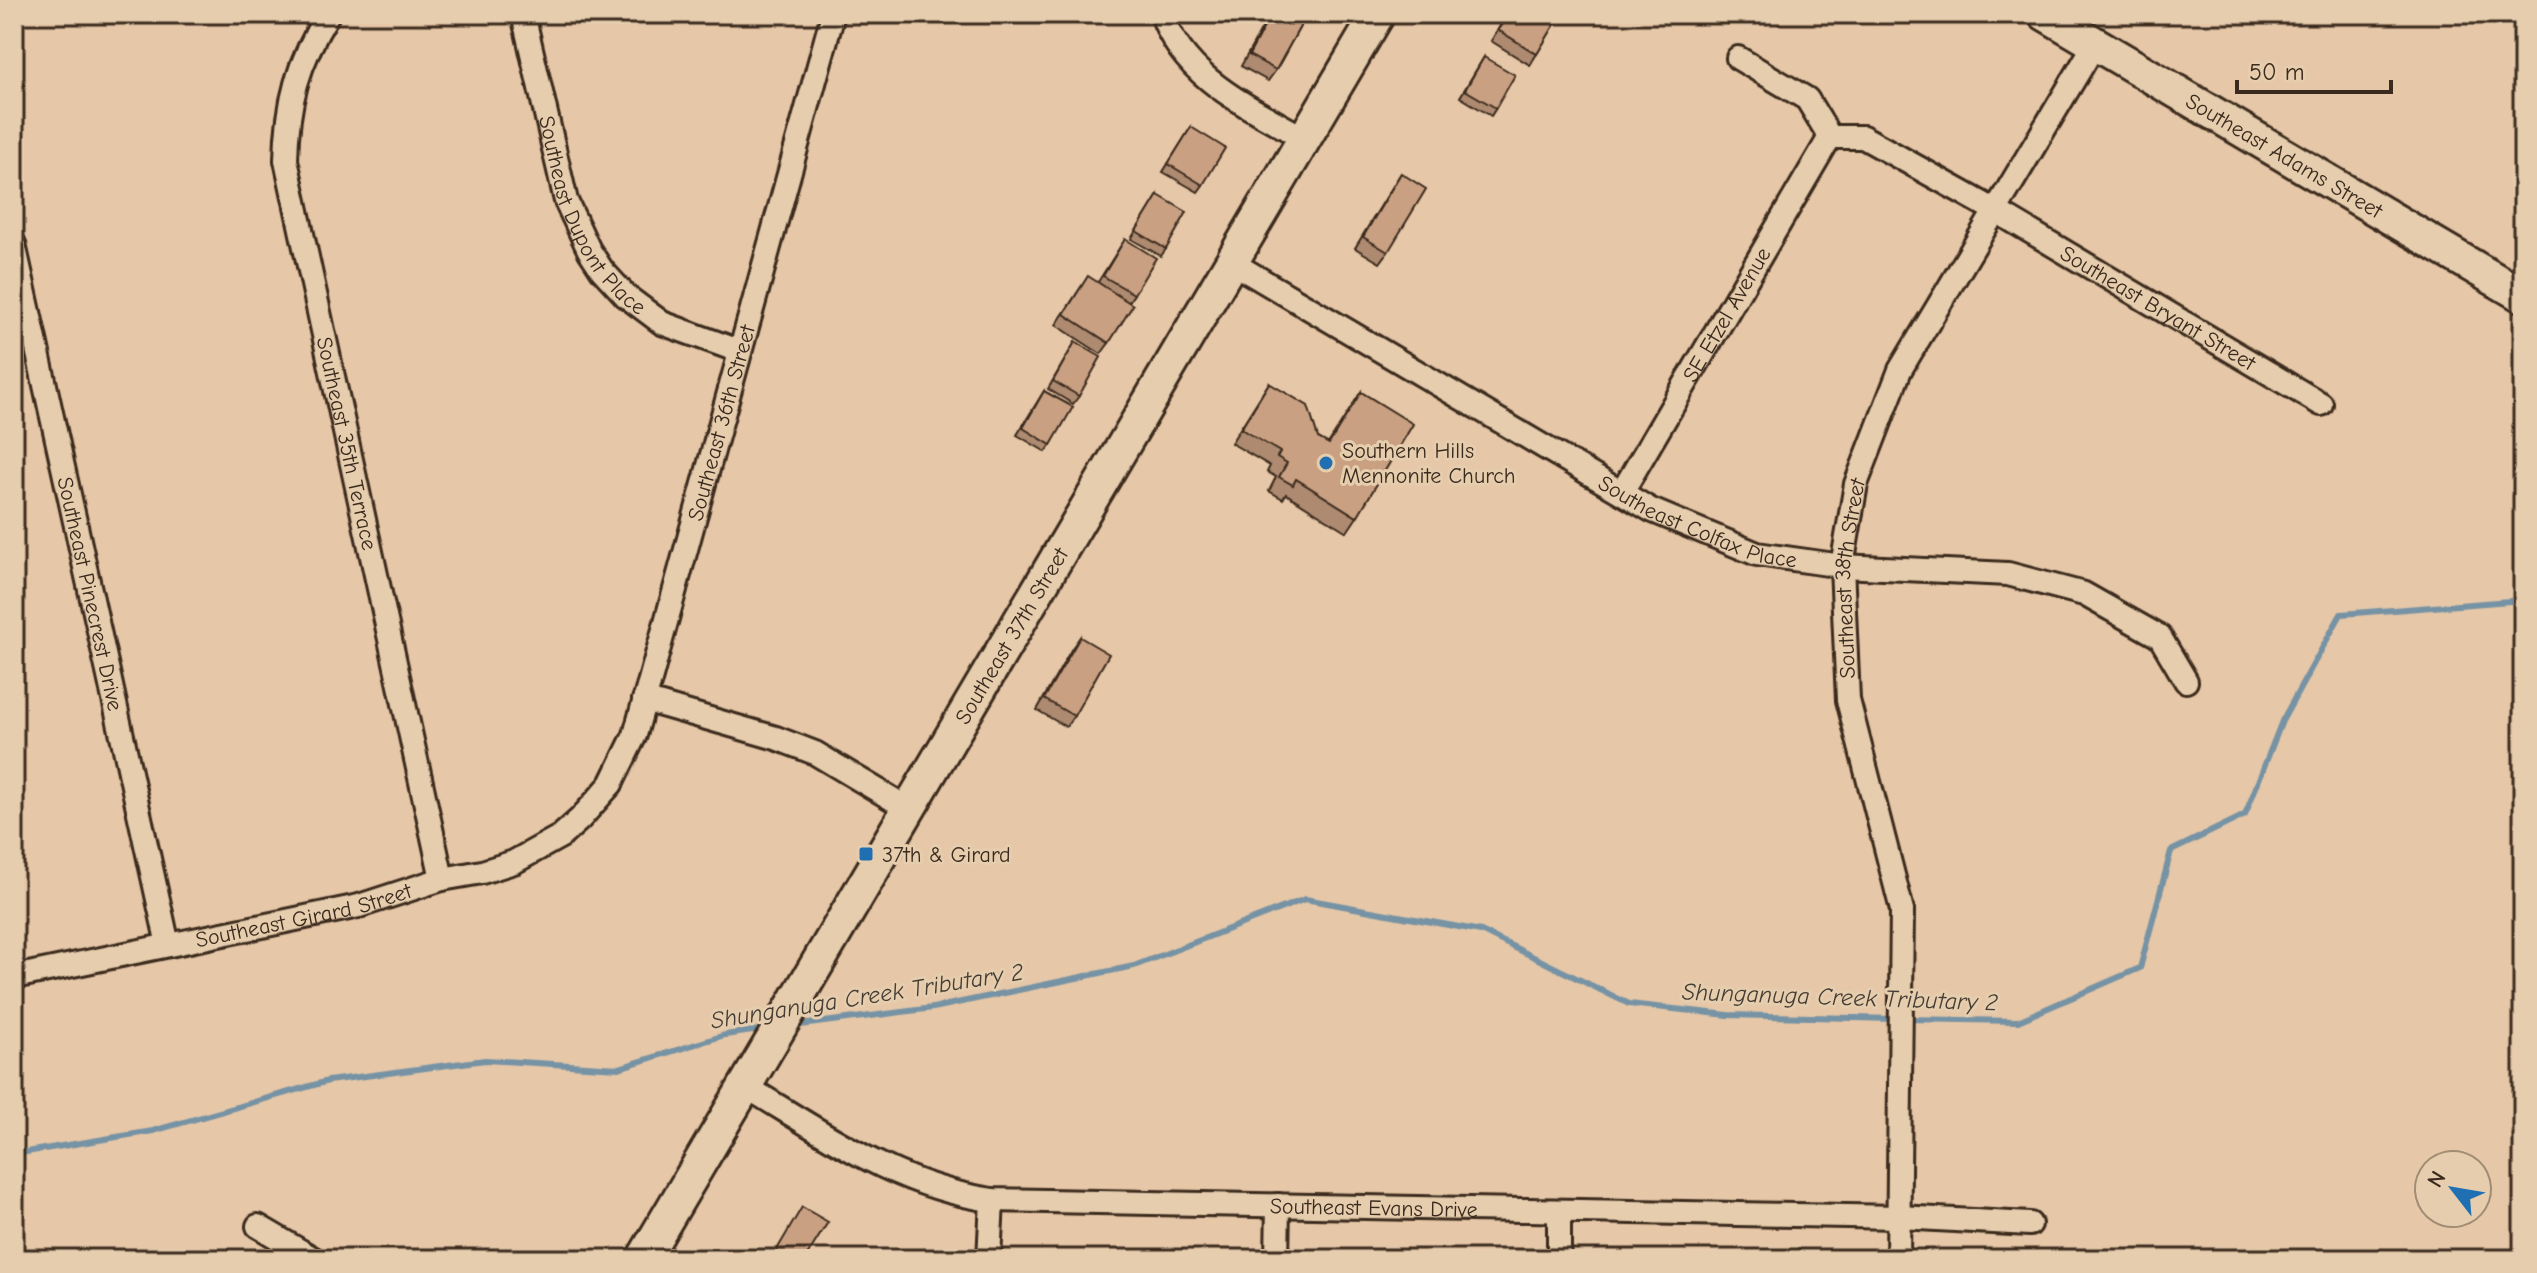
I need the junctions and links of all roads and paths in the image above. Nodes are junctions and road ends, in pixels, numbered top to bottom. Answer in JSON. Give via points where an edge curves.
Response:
{"nodes":[{"id":1,"x":328,"y":14,"type":"edge"},
{"id":2,"x":523,"y":14,"type":"edge"},
{"id":3,"x":833,"y":14,"type":"edge"},
{"id":4,"x":1162,"y":14,"type":"edge"},
{"id":5,"x":1378,"y":14,"type":"edge"},
{"id":6,"x":2045,"y":14,"type":"edge"},
{"id":7,"x":2095,"y":44,"type":"junction"},
{"id":8,"x":1738,"y":58,"type":"dead end"},
{"id":9,"x":1830,"y":137,"type":"junction"},
{"id":10,"x":1305,"y":139,"type":"junction"},
{"id":11,"x":1996,"y":211,"type":"junction"},
{"id":12,"x":14,"y":244,"type":"edge"},
{"id":13,"x":1231,"y":262,"type":"junction"},
{"id":14,"x":2523,"y":296,"type":"edge"},
{"id":15,"x":739,"y":351,"type":"junction"},
{"id":16,"x":2321,"y":404,"type":"dead end"},
{"id":17,"x":1622,"y":492,"type":"junction"},
{"id":18,"x":1842,"y":566,"type":"junction"},
{"id":19,"x":2186,"y":681,"type":"dead end"},
{"id":20,"x":644,"y":700,"type":"junction"},
{"id":21,"x":909,"y":809,"type":"junction"},
{"id":22,"x":580,"y":819,"type":"joint"},
{"id":23,"x":442,"y":879,"type":"junction"},
{"id":24,"x":168,"y":945,"type":"junction"},
{"id":25,"x":14,"y":977,"type":"edge"},
{"id":26,"x":749,"y":1079,"type":"junction"},
{"id":27,"x":992,"y":1200,"type":"junction"},
{"id":28,"x":1278,"y":1205,"type":"junction"},
{"id":29,"x":1559,"y":1212,"type":"junction"},
{"id":30,"x":1899,"y":1217,"type":"junction"},
{"id":31,"x":2030,"y":1224,"type":"dead end"},
{"id":32,"x":258,"y":1226,"type":"dead end"},
{"id":33,"x":314,"y":1259,"type":"edge"},
{"id":34,"x":643,"y":1259,"type":"edge"},
{"id":35,"x":989,"y":1259,"type":"edge"},
{"id":36,"x":1277,"y":1259,"type":"edge"},
{"id":37,"x":1559,"y":1259,"type":"edge"},
{"id":38,"x":1898,"y":1259,"type":"edge"}],
"edges":[{"from":1,"to":23,"type":"street","name":"Southeast 35th Terrace","via":[[291,97],[286,160]]},
{"from":2,"to":15,"type":"street","name":"Southeast Dupont Place","via":[[566,201],[589,250],[626,296],[662,323]]},
{"from":3,"to":15,"type":"street","name":"Southeast 36th Street"},
{"from":4,"to":10,"type":"street","via":[[1188,62],[1209,82]]},
{"from":5,"to":10,"type":"main road","name":"Southeast 37th Street"},
{"from":6,"to":7,"type":"main road","name":"Southeast Adams Street"},
{"from":7,"to":11,"type":"street","name":"Southeast 38th Street"},
{"from":7,"to":14,"type":"main road","name":"Southeast Adams Street"},
{"from":8,"to":9,"type":"street","via":[[1807,99]]},
{"from":9,"to":11,"type":"street","name":"Southeast Bryant Street","via":[[1863,137]]},
{"from":9,"to":17,"type":"street","name":"SE Etzel Avenue"},
{"from":10,"to":13,"type":"main road","name":"Southeast 37th Street"},
{"from":11,"to":16,"type":"street","name":"Southeast Bryant Street"},
{"from":11,"to":18,"type":"street","name":"Southeast 38th Street","via":[[1900,370],[1856,484]]},
{"from":12,"to":24,"type":"street","name":"Southeast Pinecrest Drive"},
{"from":13,"to":17,"type":"street","name":"Southeast Colfax Place"},
{"from":13,"to":21,"type":"main road","name":"Southeast 37th Street"},
{"from":15,"to":20,"type":"street","name":"Southeast 36th Street"},
{"from":17,"to":18,"type":"street","name":"Southeast Colfax Place","via":[[1651,510],[1757,554]]},
{"from":18,"to":19,"type":"street","name":"Southeast Colfax Place","via":[[2008,574],[2084,594],[2160,637]]},
{"from":18,"to":30,"type":"street","name":"Southeast 38th Street","via":[[1848,700],[1902,910]]},
{"from":20,"to":21,"type":"street","via":[[815,753]]},
{"from":20,"to":22,"type":"street","name":"Southeast 36th Street","via":[[635,735],[611,784]]},
{"from":21,"to":26,"type":"main road","name":"Southeast 37th Street"},
{"from":22,"to":23,"type":"street","name":"Southeast Girard Street","via":[[514,862]]},
{"from":23,"to":24,"type":"street","name":"Southeast Girard Street","via":[[359,906]]},
{"from":24,"to":25,"type":"street","name":"Southeast Girard Street"},
{"from":26,"to":27,"type":"street","name":"Southeast Evans Drive","via":[[861,1156],[940,1189]]},
{"from":26,"to":34,"type":"main road","name":"Southeast 37th Street"},
{"from":27,"to":28,"type":"street","name":"Southeast Evans Drive"},
{"from":27,"to":35,"type":"street"},
{"from":28,"to":29,"type":"street","name":"Southeast Evans Drive"},
{"from":28,"to":36,"type":"street"},
{"from":29,"to":30,"type":"street","name":"Southeast Evans Drive"},
{"from":29,"to":37,"type":"street"},
{"from":30,"to":31,"type":"street","name":"Southeast Evans Drive"},
{"from":30,"to":38,"type":"street","name":"Southeast 38th Street"},
{"from":32,"to":33,"type":"street"}]}
